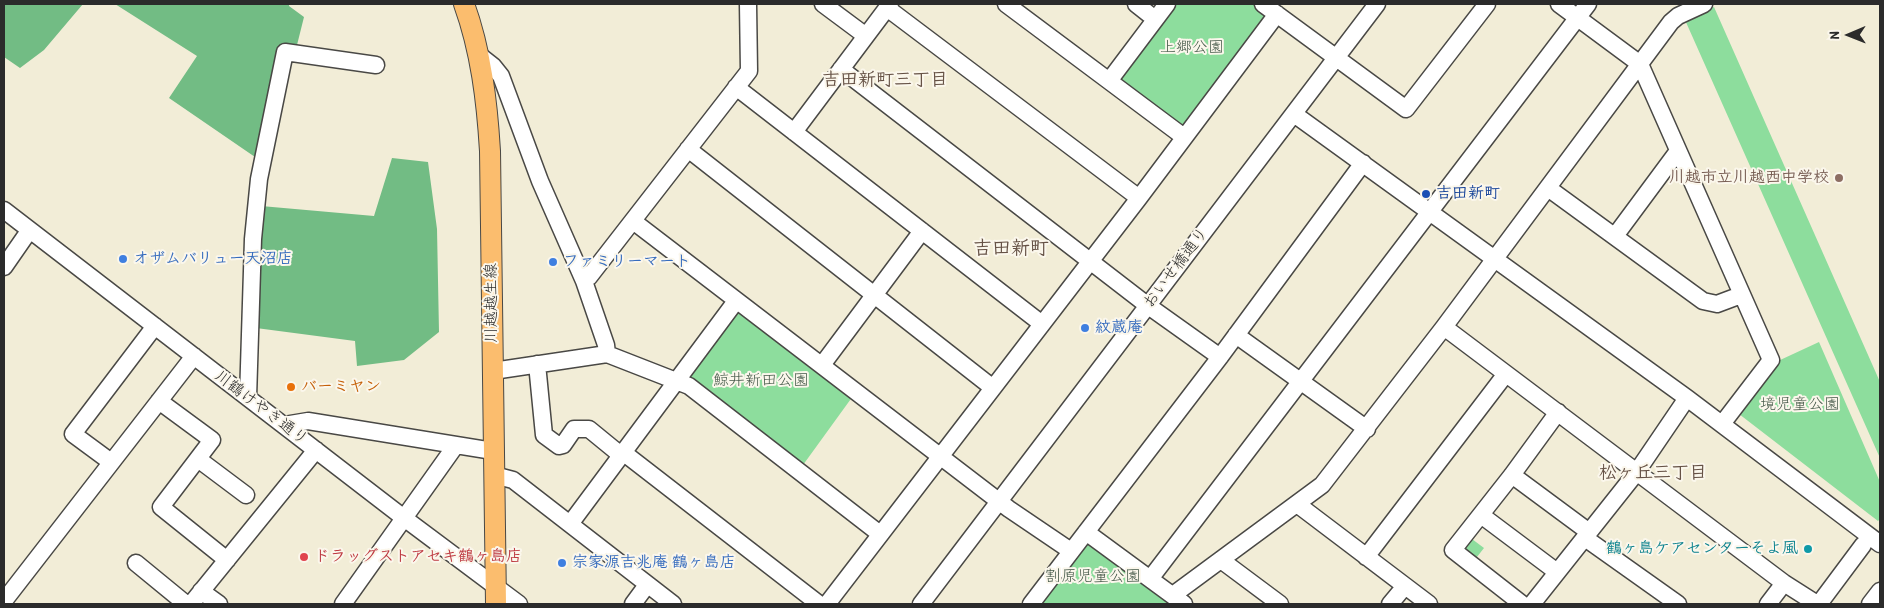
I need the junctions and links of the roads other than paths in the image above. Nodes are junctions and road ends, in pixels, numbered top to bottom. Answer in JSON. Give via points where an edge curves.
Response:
{"nodes":[{"id":1,"x":464,"y":4,"type":"edge"},
{"id":2,"x":748,"y":4,"type":"edge"},
{"id":3,"x":823,"y":4,"type":"edge"},
{"id":4,"x":1006,"y":4,"type":"edge"},
{"id":5,"x":1136,"y":4,"type":"edge"},
{"id":6,"x":1167,"y":4,"type":"edge"},
{"id":7,"x":1264,"y":4,"type":"edge"},
{"id":8,"x":1377,"y":4,"type":"edge"},
{"id":9,"x":1487,"y":4,"type":"edge"},
{"id":10,"x":1560,"y":4,"type":"edge"},
{"id":11,"x":1588,"y":4,"type":"edge"},
{"id":12,"x":1704,"y":4,"type":"edge"},
{"id":13,"x":888,"y":6,"type":"edge"},
{"id":14,"x":1277,"y":14,"type":"junction"},
{"id":15,"x":1578,"y":18,"type":"junction"},
{"id":16,"x":1156,"y":19,"type":"junction"},
{"id":17,"x":866,"y":36,"type":"junction"},
{"id":18,"x":479,"y":55,"type":"junction"},
{"id":19,"x":1336,"y":57,"type":"junction"},
{"id":20,"x":376,"y":64,"type":"dead end"},
{"id":21,"x":1640,"y":64,"type":"junction"},
{"id":22,"x":841,"y":69,"type":"junction"},
{"id":23,"x":1110,"y":81,"type":"junction"},
{"id":24,"x":736,"y":87,"type":"junction"},
{"id":25,"x":1294,"y":114,"type":"junction"},
{"id":26,"x":794,"y":132,"type":"junction"},
{"id":27,"x":1184,"y":137,"type":"junction"},
{"id":28,"x":688,"y":149,"type":"junction"},
{"id":29,"x":1678,"y":151,"type":"junction"},
{"id":30,"x":1363,"y":163,"type":"junction"},
{"id":31,"x":1548,"y":188,"type":"junction"},
{"id":32,"x":1139,"y":198,"type":"junction"},
{"id":33,"x":4,"y":210,"type":"edge"},
{"id":34,"x":1430,"y":211,"type":"junction"},
{"id":35,"x":633,"y":221,"type":"junction"},
{"id":36,"x":30,"y":231,"type":"junction"},
{"id":37,"x":922,"y":231,"type":"junction"},
{"id":38,"x":1615,"y":236,"type":"junction"},
{"id":39,"x":1494,"y":258,"type":"junction"},
{"id":40,"x":1090,"y":261,"type":"junction"},
{"id":41,"x":4,"y":266,"type":"edge"},
{"id":42,"x":584,"y":281,"type":"junction"},
{"id":43,"x":874,"y":294,"type":"junction"},
{"id":44,"x":1741,"y":295,"type":"junction"},
{"id":45,"x":736,"y":301,"type":"junction"},
{"id":46,"x":1147,"y":305,"type":"junction"},
{"id":47,"x":1042,"y":324,"type":"junction"},
{"id":48,"x":155,"y":326,"type":"junction"},
{"id":49,"x":1444,"y":327,"type":"junction"},
{"id":50,"x":1236,"y":334,"type":"junction"},
{"id":51,"x":607,"y":354,"type":"junction"},
{"id":52,"x":194,"y":356,"type":"junction"},
{"id":53,"x":1220,"y":357,"type":"junction"},
{"id":54,"x":537,"y":364,"type":"junction"},
{"id":55,"x":822,"y":365,"type":"junction"},
{"id":56,"x":493,"y":371,"type":"junction"},
{"id":57,"x":1505,"y":375,"type":"junction"},
{"id":58,"x":677,"y":381,"type":"junction"},
{"id":59,"x":1300,"y":382,"type":"junction"},
{"id":60,"x":993,"y":388,"type":"junction"},
{"id":61,"x":248,"y":398,"type":"junction"},
{"id":62,"x":1687,"y":398,"type":"junction"},
{"id":63,"x":159,"y":401,"type":"junction"},
{"id":64,"x":1558,"y":412,"type":"junction"},
{"id":65,"x":1722,"y":424,"type":"junction"},
{"id":66,"x":284,"y":426,"type":"junction"},
{"id":67,"x":1367,"y":429,"type":"junction"},
{"id":68,"x":456,"y":445,"type":"junction"},
{"id":69,"x":316,"y":450,"type":"junction"},
{"id":70,"x":493,"y":451,"type":"junction"},
{"id":71,"x":623,"y":455,"type":"junction"},
{"id":72,"x":940,"y":456,"type":"junction"},
{"id":73,"x":198,"y":459,"type":"junction"},
{"id":74,"x":111,"y":462,"type":"junction"},
{"id":75,"x":1636,"y":473,"type":"junction"},
{"id":76,"x":494,"y":475,"type":"junction"},
{"id":77,"x":1512,"y":475,"type":"junction"},
{"id":78,"x":246,"y":495,"type":"dead end"},
{"id":79,"x":1000,"y":501,"type":"junction"},
{"id":80,"x":1298,"y":504,"type":"junction"},
{"id":81,"x":1481,"y":515,"type":"junction"},
{"id":82,"x":404,"y":518,"type":"junction"},
{"id":83,"x":570,"y":524,"type":"junction"},
{"id":84,"x":1086,"y":532,"type":"junction"},
{"id":85,"x":880,"y":534,"type":"junction"},
{"id":86,"x":1587,"y":535,"type":"junction"},
{"id":87,"x":1880,"y":544,"type":"edge"},
{"id":88,"x":1863,"y":545,"type":"dead end"},
{"id":89,"x":1071,"y":551,"type":"junction"},
{"id":90,"x":1366,"y":558,"type":"junction"},
{"id":91,"x":227,"y":560,"type":"junction"},
{"id":92,"x":1221,"y":560,"type":"junction"},
{"id":93,"x":136,"y":562,"type":"dead end"},
{"id":94,"x":1557,"y":572,"type":"junction"},
{"id":95,"x":1150,"y":579,"type":"junction"},
{"id":96,"x":1784,"y":583,"type":"junction"},
{"id":97,"x":648,"y":585,"type":"junction"},
{"id":98,"x":1404,"y":586,"type":"junction"},
{"id":99,"x":1880,"y":591,"type":"edge"},
{"id":100,"x":496,"y":596,"type":"edge"},
{"id":101,"x":196,"y":598,"type":"edge"},
{"id":102,"x":1178,"y":600,"type":"edge"},
{"id":103,"x":4,"y":602,"type":"edge"},
{"id":104,"x":1534,"y":603,"type":"edge"},
{"id":105,"x":186,"y":604,"type":"edge"},
{"id":106,"x":219,"y":604,"type":"edge"},
{"id":107,"x":344,"y":604,"type":"edge"},
{"id":108,"x":519,"y":604,"type":"edge"},
{"id":109,"x":633,"y":604,"type":"edge"},
{"id":110,"x":673,"y":604,"type":"edge"},
{"id":111,"x":818,"y":604,"type":"edge"},
{"id":112,"x":827,"y":604,"type":"edge"},
{"id":113,"x":921,"y":604,"type":"edge"},
{"id":114,"x":1031,"y":604,"type":"edge"},
{"id":115,"x":1280,"y":604,"type":"edge"},
{"id":116,"x":1390,"y":604,"type":"edge"},
{"id":117,"x":1429,"y":604,"type":"edge"},
{"id":118,"x":1678,"y":604,"type":"edge"},
{"id":119,"x":1768,"y":604,"type":"edge"},
{"id":120,"x":1818,"y":604,"type":"edge"},
{"id":121,"x":1870,"y":604,"type":"edge"}],
"edges":[{"from":1,"to":18,"type":"main road","name":"川越越生線"},
{"from":2,"to":24,"type":"street","via":[[749,71]]},
{"from":3,"to":17,"type":"street"},
{"from":4,"to":23,"type":"street"},
{"from":5,"to":16,"type":"street"},
{"from":6,"to":16,"type":"street"},
{"from":7,"to":14,"type":"street"},
{"from":8,"to":19,"type":"street","name":"おいせ橋通り"},
{"from":9,"to":19,"type":"street","via":[[1406,109]]},
{"from":10,"to":15,"type":"street"},
{"from":11,"to":15,"type":"street"},
{"from":12,"to":21,"type":"street","via":[[1671,22]]},
{"from":13,"to":17,"type":"street"},
{"from":13,"to":32,"type":"street"},
{"from":14,"to":19,"type":"street"},
{"from":14,"to":27,"type":"street"},
{"from":15,"to":21,"type":"street"},
{"from":15,"to":34,"type":"street"},
{"from":16,"to":23,"type":"street"},
{"from":17,"to":22,"type":"street"},
{"from":18,"to":42,"type":"street","via":[[501,76],[540,181]]},
{"from":18,"to":56,"type":"main road","name":"川越越生線","via":[[490,150]]},
{"from":19,"to":25,"type":"street","name":"おいせ橋通り"},
{"from":20,"to":61,"type":"street","via":[[285,52],[259,179]]},
{"from":21,"to":29,"type":"street"},
{"from":21,"to":31,"type":"street"},
{"from":22,"to":26,"type":"street"},
{"from":22,"to":40,"type":"street"},
{"from":23,"to":27,"type":"street"},
{"from":24,"to":26,"type":"street"},
{"from":24,"to":28,"type":"street"},
{"from":25,"to":30,"type":"street"},
{"from":25,"to":46,"type":"street","name":"おいせ橋通り"},
{"from":26,"to":37,"type":"street"},
{"from":27,"to":32,"type":"street"},
{"from":28,"to":35,"type":"street"},
{"from":28,"to":43,"type":"street"},
{"from":29,"to":38,"type":"street"},
{"from":29,"to":44,"type":"street"},
{"from":30,"to":34,"type":"street"},
{"from":30,"to":50,"type":"street"},
{"from":31,"to":38,"type":"street"},
{"from":31,"to":39,"type":"street"},
{"from":32,"to":40,"type":"street"},
{"from":33,"to":36,"type":"street","name":"川鶴けやき通り"},
{"from":34,"to":39,"type":"street"},
{"from":34,"to":59,"type":"street"},
{"from":35,"to":42,"type":"street"},
{"from":35,"to":45,"type":"street"},
{"from":36,"to":41,"type":"street"},
{"from":36,"to":48,"type":"street","name":"川鶴けやき通り"},
{"from":37,"to":43,"type":"street"},
{"from":37,"to":47,"type":"street"},
{"from":38,"to":44,"type":"street","via":[[1703,301],[1717,304]]},
{"from":39,"to":49,"type":"street"},
{"from":39,"to":62,"type":"street"},
{"from":40,"to":46,"type":"street"},
{"from":40,"to":47,"type":"street"},
{"from":42,"to":51,"type":"street"},
{"from":43,"to":55,"type":"street"},
{"from":43,"to":60,"type":"street"},
{"from":44,"to":65,"type":"street","via":[[1771,360]]},
{"from":45,"to":55,"type":"street"},
{"from":45,"to":58,"type":"street"},
{"from":46,"to":53,"type":"street"},
{"from":46,"to":79,"type":"street","name":"おいせ橋通り"},
{"from":47,"to":60,"type":"street"},
{"from":48,"to":52,"type":"street","name":"川鶴けやき通り"},
{"from":48,"to":74,"type":"street","via":[[73,434]]},
{"from":49,"to":57,"type":"street"},
{"from":49,"to":67,"type":"street"},
{"from":50,"to":53,"type":"street"},
{"from":50,"to":59,"type":"street"},
{"from":51,"to":54,"type":"street"},
{"from":51,"to":58,"type":"street"},
{"from":52,"to":61,"type":"street","name":"川鶴けやき通り"},
{"from":52,"to":63,"type":"street"},
{"from":53,"to":84,"type":"street"},
{"from":54,"to":56,"type":"street"},
{"from":54,"to":71,"type":"street","via":[[544,435],[559,446],[574,429],[588,429]]},
{"from":55,"to":72,"type":"street"},
{"from":56,"to":70,"type":"main road","name":"川越越生線"},
{"from":57,"to":64,"type":"street"},
{"from":57,"to":90,"type":"street"},
{"from":58,"to":71,"type":"street"},
{"from":58,"to":85,"type":"street","via":[[688,386]]},
{"from":59,"to":67,"type":"street"},
{"from":59,"to":95,"type":"street"},
{"from":60,"to":72,"type":"street"},
{"from":61,"to":66,"type":"street","name":"川鶴けやき通り"},
{"from":62,"to":65,"type":"street"},
{"from":62,"to":75,"type":"street"},
{"from":63,"to":73,"type":"street","via":[[212,440]]},
{"from":63,"to":74,"type":"street"},
{"from":64,"to":75,"type":"street"},
{"from":64,"to":77,"type":"street"},
{"from":65,"to":87,"type":"street"},
{"from":66,"to":68,"type":"street","via":[[308,421]]},
{"from":66,"to":69,"type":"street","name":"川鶴けやき通り"},
{"from":67,"to":80,"type":"street","via":[[1322,485]]},
{"from":68,"to":70,"type":"street"},
{"from":68,"to":82,"type":"street"},
{"from":69,"to":82,"type":"street","name":"川鶴けやき通り"},
{"from":69,"to":91,"type":"street"},
{"from":70,"to":76,"type":"main road","name":"川越越生線"},
{"from":71,"to":83,"type":"street"},
{"from":71,"to":111,"type":"street"},
{"from":72,"to":79,"type":"street"},
{"from":72,"to":85,"type":"street"},
{"from":73,"to":78,"type":"street"},
{"from":73,"to":91,"type":"street","via":[[161,507]]},
{"from":74,"to":103,"type":"street"},
{"from":75,"to":86,"type":"street"},
{"from":75,"to":96,"type":"street"},
{"from":76,"to":83,"type":"street","via":[[513,480]]},
{"from":76,"to":100,"type":"main road","name":"川越越生線"},
{"from":77,"to":81,"type":"street"},
{"from":77,"to":86,"type":"street"},
{"from":79,"to":89,"type":"street"},
{"from":79,"to":113,"type":"street","name":"おいせ橋通り"},
{"from":80,"to":90,"type":"street"},
{"from":80,"to":92,"type":"street"},
{"from":81,"to":94,"type":"street"},
{"from":81,"to":104,"type":"street","via":[[1453,550]]},
{"from":82,"to":100,"type":"street","name":"川鶴けやき通り"},
{"from":82,"to":107,"type":"street"},
{"from":83,"to":97,"type":"street"},
{"from":84,"to":89,"type":"street"},
{"from":84,"to":95,"type":"street"},
{"from":85,"to":112,"type":"street"},
{"from":86,"to":94,"type":"street"},
{"from":86,"to":118,"type":"street"},
{"from":88,"to":120,"type":"street"},
{"from":89,"to":114,"type":"street"},
{"from":90,"to":98,"type":"street"},
{"from":91,"to":101,"type":"street"},
{"from":92,"to":102,"type":"street"},
{"from":92,"to":115,"type":"street"},
{"from":93,"to":105,"type":"street"},
{"from":94,"to":104,"type":"street"},
{"from":95,"to":102,"type":"street"},
{"from":96,"to":119,"type":"street"},
{"from":96,"to":120,"type":"street"},
{"from":97,"to":109,"type":"street"},
{"from":97,"to":110,"type":"street"},
{"from":98,"to":116,"type":"street"},
{"from":98,"to":117,"type":"street"},
{"from":99,"to":121,"type":"street"},
{"from":100,"to":108,"type":"street","name":"川鶴けやき通り"},
{"from":101,"to":106,"type":"street"}]}
